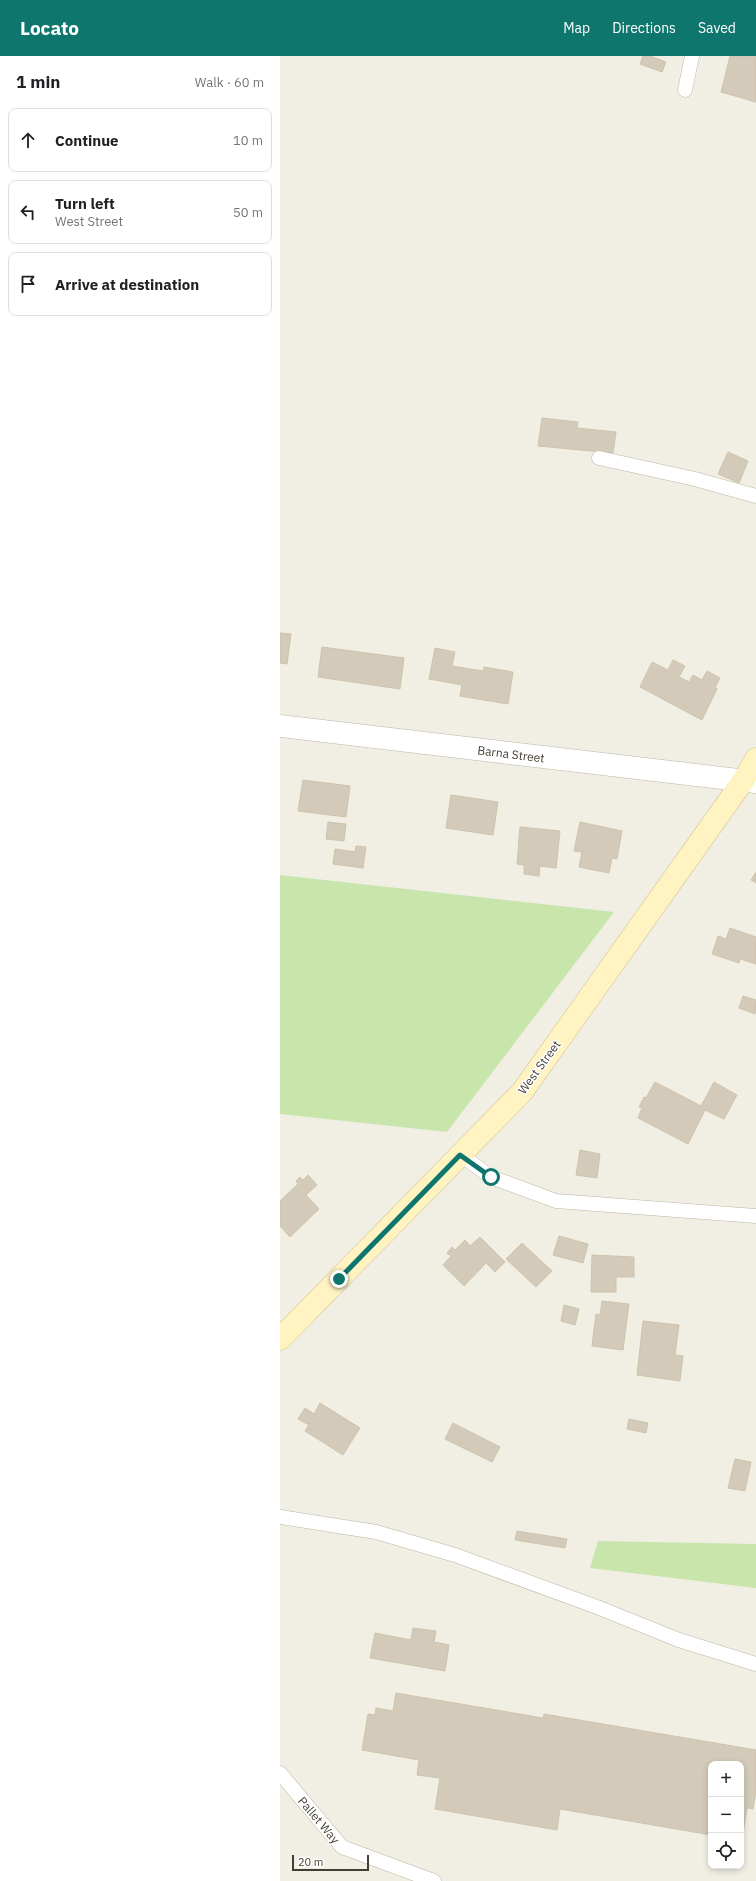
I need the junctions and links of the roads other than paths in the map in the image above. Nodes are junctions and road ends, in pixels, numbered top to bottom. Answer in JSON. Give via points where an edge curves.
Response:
{"nodes":[{"id":1,"x":692,"y":56,"type":"edge"},
{"id":2,"x":685,"y":90,"type":"dead end"},
{"id":3,"x":599,"y":458,"type":"dead end"},
{"id":4,"x":756,"y":496,"type":"edge"},
{"id":5,"x":280,"y":726,"type":"edge"},
{"id":6,"x":756,"y":759,"type":"edge"},
{"id":7,"x":749,"y":782,"type":"edge"},
{"id":8,"x":460,"y":1155,"type":"junction"},
{"id":9,"x":756,"y":1216,"type":"edge"},
{"id":10,"x":280,"y":1339,"type":"edge"},
{"id":11,"x":280,"y":1517,"type":"edge"},
{"id":12,"x":756,"y":1664,"type":"edge"},
{"id":13,"x":280,"y":1773,"type":"edge"},
{"id":14,"x":434,"y":1881,"type":"edge"}],
"edges":[{"from":1,"to":2,"type":"lane"},
{"from":3,"to":4,"type":"lane","via":[[695,479]]},
{"from":5,"to":7,"type":"street","name":"Barna Street"},
{"from":6,"to":7,"type":"main road","name":"West Street"},
{"from":7,"to":8,"type":"main road","name":"West Street","via":[[522,1092]]},
{"from":8,"to":9,"type":"lane","via":[[491,1177],[556,1202]]},
{"from":8,"to":10,"type":"main road","name":"West Street"},
{"from":11,"to":12,"type":"lane","via":[[376,1532],[455,1556],[597,1607],[679,1640]]},
{"from":13,"to":14,"type":"lane","name":"Pallet Way","via":[[342,1847]]}]}
